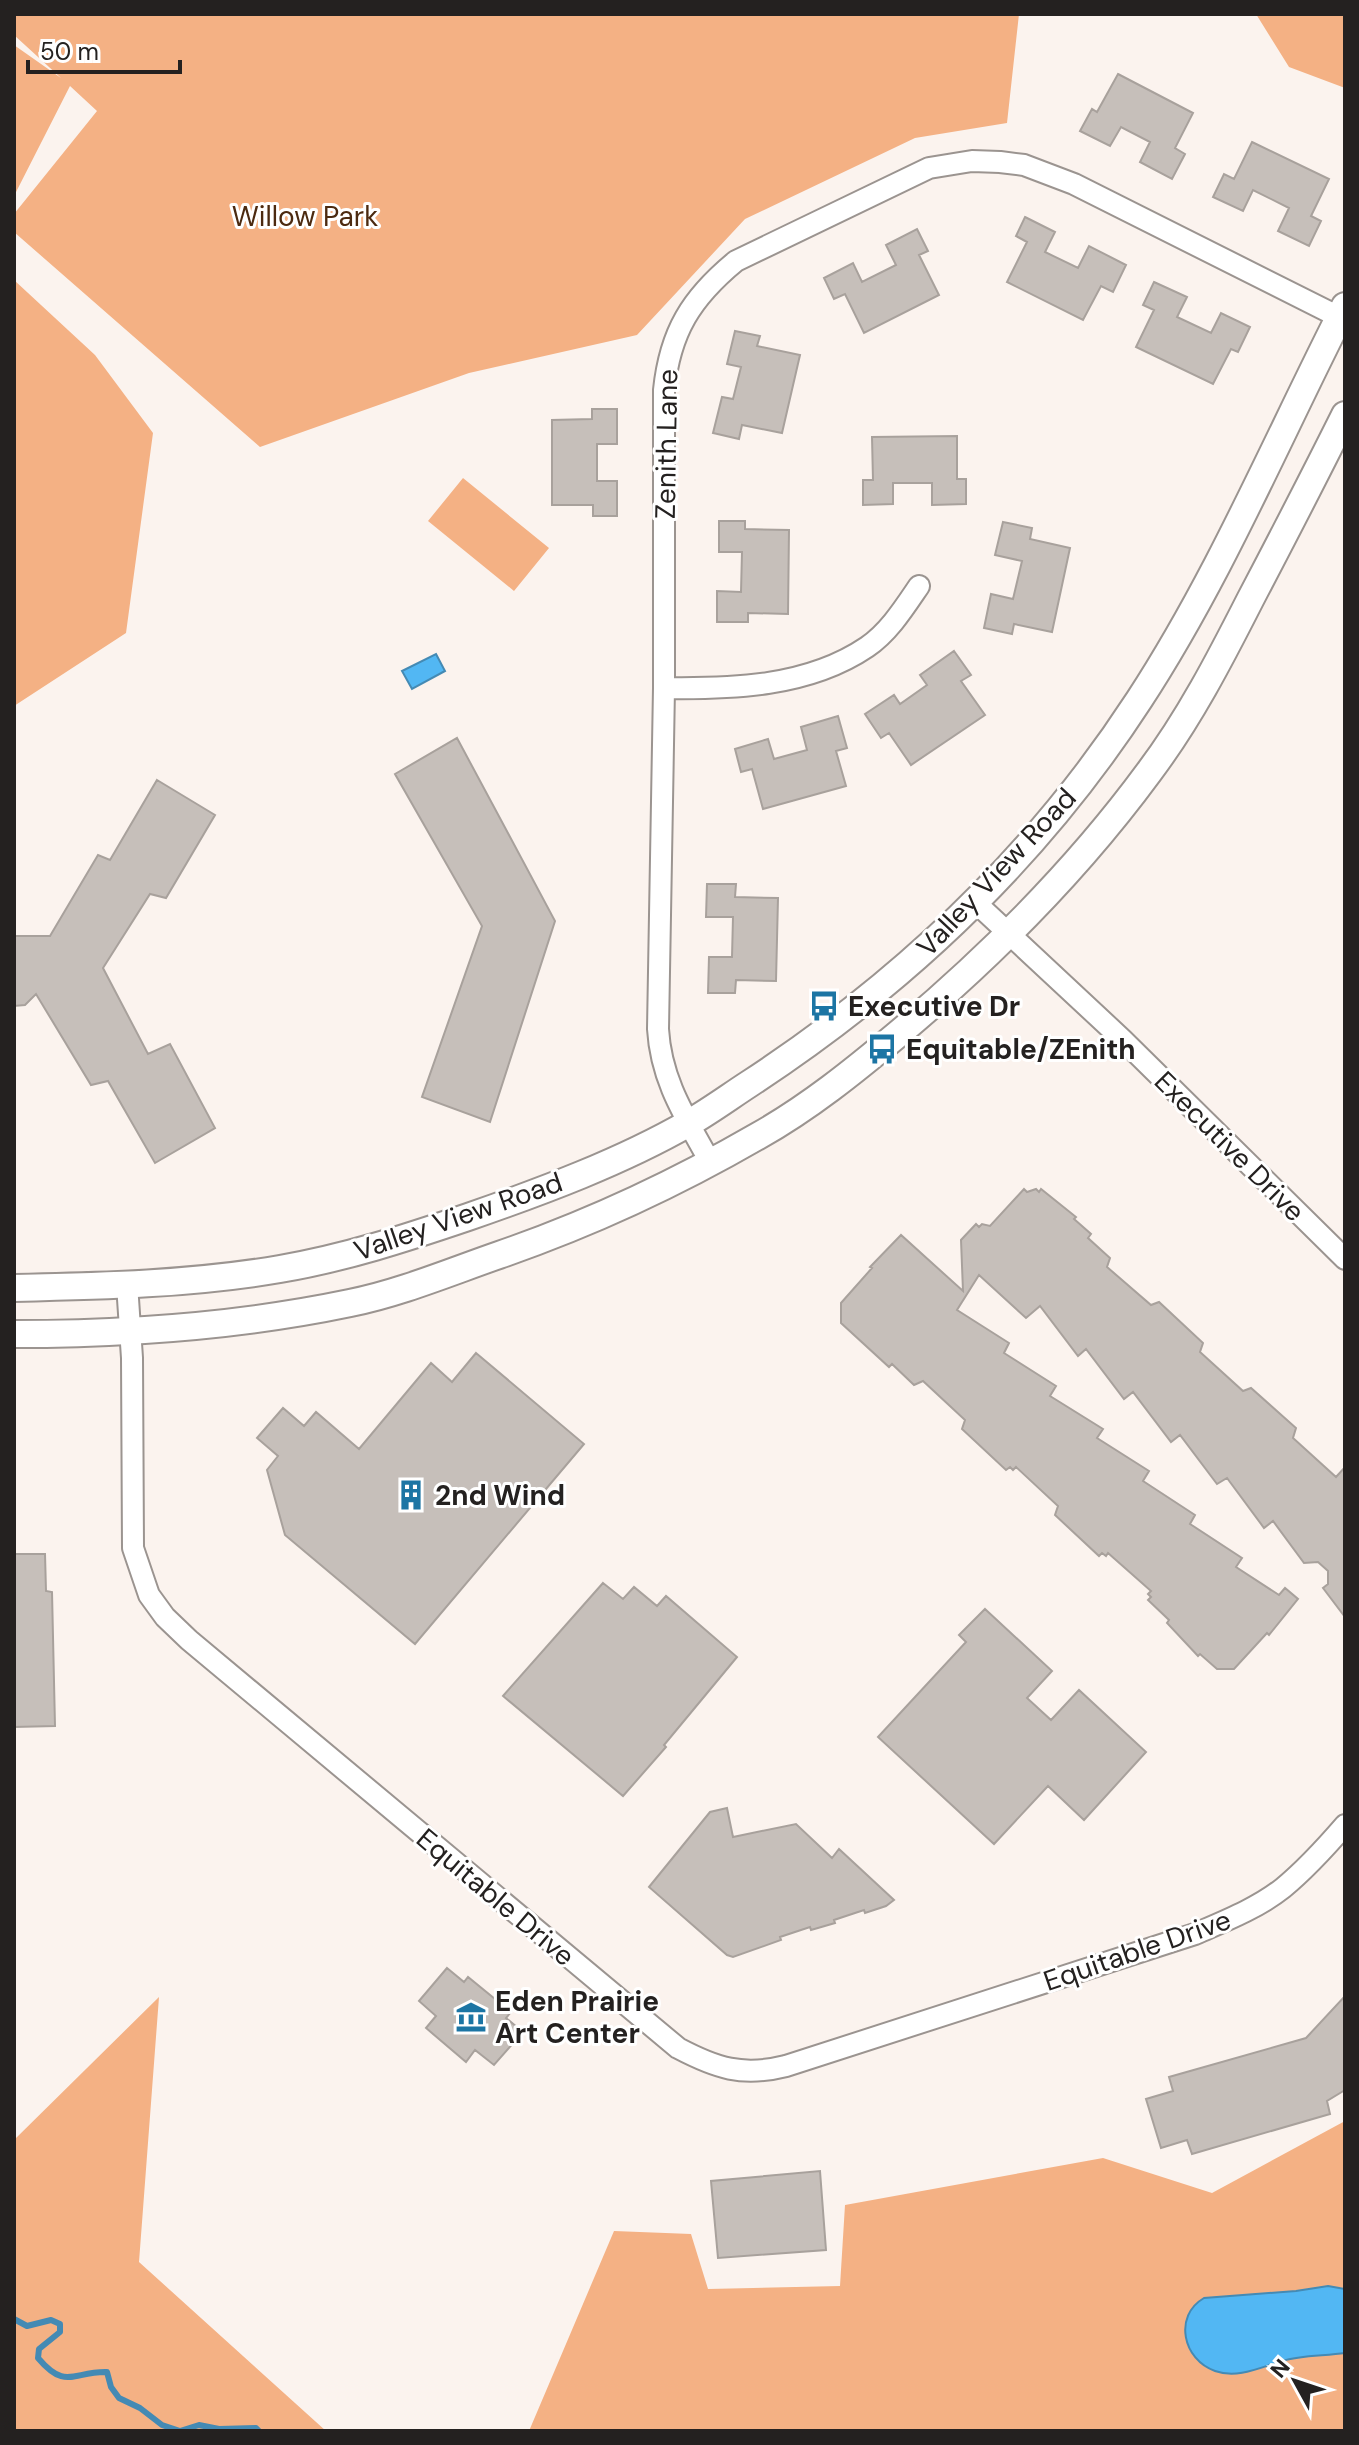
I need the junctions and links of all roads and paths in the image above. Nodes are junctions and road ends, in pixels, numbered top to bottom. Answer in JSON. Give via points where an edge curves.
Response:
{"nodes":[{"id":1,"x":1343,"y":314,"type":"edge"},
{"id":2,"x":1345,"y":415,"type":"edge"},
{"id":3,"x":919,"y":586,"type":"dead end"},
{"id":4,"x":664,"y":688,"type":"junction"},
{"id":5,"x":975,"y":902,"type":"junction"},
{"id":6,"x":1010,"y":935,"type":"junction"},
{"id":7,"x":689,"y":1123,"type":"junction"},
{"id":8,"x":710,"y":1162,"type":"junction"},
{"id":9,"x":1345,"y":1259,"type":"edge"},
{"id":10,"x":127,"y":1284,"type":"junction"},
{"id":11,"x":14,"y":1288,"type":"edge"},
{"id":12,"x":131,"y":1330,"type":"junction"},
{"id":13,"x":14,"y":1334,"type":"edge"},
{"id":14,"x":1345,"y":1825,"type":"edge"}],
"edges":[{"from":1,"to":4,"type":"street","name":"Zenith Lane","via":[[1074,184],[1000,162],[929,168],[736,261],[692,307],[676,332],[667,361]]},
{"from":1,"to":5,"type":"main road","name":"Valley View Road","via":[[1221,556],[1140,700],[1051,821]]},
{"from":2,"to":6,"type":"main road","name":"Valley View Road","via":[[1209,681],[1151,770]]},
{"from":3,"to":4,"type":"street","via":[[868,647],[827,668],[782,681],[721,689]]},
{"from":4,"to":7,"type":"street","name":"Zenith Lane","via":[[659,1056]]},
{"from":5,"to":6,"type":"street","name":"Executive Drive"},
{"from":5,"to":7,"type":"main road","name":"Valley View Road","via":[[886,986]]},
{"from":6,"to":8,"type":"main road","name":"Valley View Road","via":[[856,1070],[761,1135]]},
{"from":6,"to":9,"type":"street","name":"Executive Drive"},
{"from":7,"to":8,"type":"street","name":"Zenith Lane"},
{"from":7,"to":10,"type":"main road","name":"Valley View Road","via":[[533,1195],[386,1245],[278,1270]]},
{"from":8,"to":12,"type":"main road","name":"Valley View Road","via":[[572,1230],[355,1302],[242,1322]]},
{"from":10,"to":11,"type":"main road","name":"Valley View Road"},
{"from":10,"to":12,"type":"street","name":"Equitable Drive"},
{"from":12,"to":13,"type":"main road","name":"Valley View Road"},
{"from":12,"to":14,"type":"street","name":"Equitable Drive","via":[[133,1548],[149,1595],[165,1617],[667,2039],[704,2062],[758,2072],[786,2066],[1195,1934],[1281,1889]]}]}
